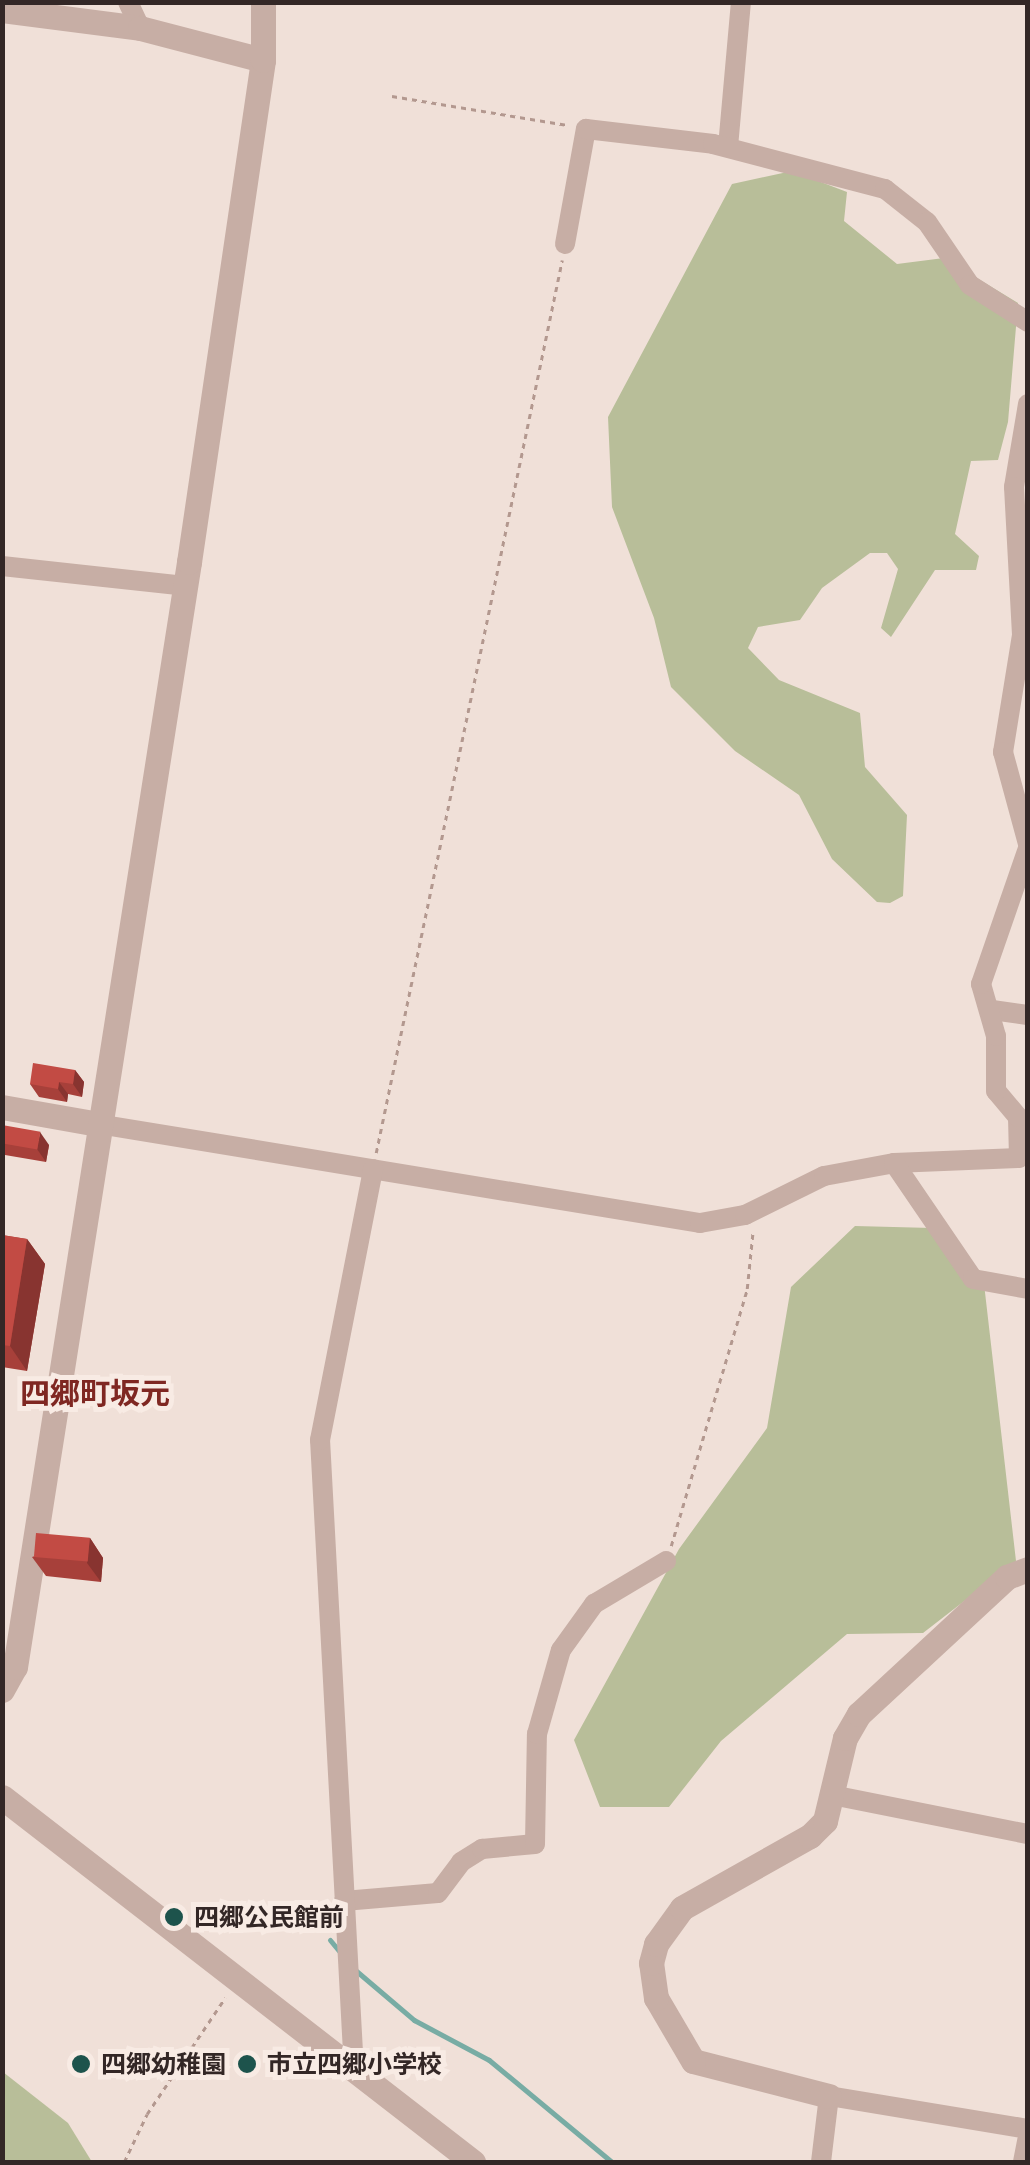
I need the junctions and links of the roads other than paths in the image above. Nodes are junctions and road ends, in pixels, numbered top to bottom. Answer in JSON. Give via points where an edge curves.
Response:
{"nodes":[{"id":1,"x":128,"y":2,"type":"edge"},
{"id":2,"x":263,"y":2,"type":"edge"},
{"id":3,"x":740,"y":2,"type":"edge"},
{"id":4,"x":2,"y":10,"type":"edge"},
{"id":5,"x":140,"y":28,"type":"junction"},
{"id":6,"x":263,"y":60,"type":"junction"},
{"id":7,"x":728,"y":147,"type":"junction"},
{"id":8,"x":566,"y":244,"type":"road end"},
{"id":9,"x":1028,"y":322,"type":"edge"},
{"id":10,"x":1028,"y":404,"type":"edge"},
{"id":11,"x":2,"y":566,"type":"edge"},
{"id":12,"x":185,"y":586,"type":"junction"},
{"id":13,"x":1028,"y":846,"type":"edge"},
{"id":14,"x":992,"y":1010,"type":"junction"},
{"id":15,"x":1028,"y":1015,"type":"edge"},
{"id":16,"x":2,"y":1107,"type":"edge"},
{"id":17,"x":98,"y":1124,"type":"junction"},
{"id":18,"x":894,"y":1163,"type":"junction"},
{"id":19,"x":373,"y":1169,"type":"junction"},
{"id":20,"x":1028,"y":1289,"type":"edge"},
{"id":21,"x":666,"y":1561,"type":"road end"},
{"id":22,"x":1028,"y":1569,"type":"edge"},
{"id":23,"x":2,"y":1690,"type":"edge"},
{"id":24,"x":832,"y":1795,"type":"junction"},
{"id":25,"x":2,"y":1797,"type":"edge"},
{"id":26,"x":1028,"y":1834,"type":"edge"},
{"id":27,"x":344,"y":1901,"type":"junction"},
{"id":28,"x":354,"y":2071,"type":"junction"},
{"id":29,"x":830,"y":2096,"type":"junction"},
{"id":30,"x":1028,"y":2133,"type":"edge"},
{"id":31,"x":473,"y":2162,"type":"edge"},
{"id":32,"x":821,"y":2162,"type":"edge"},
{"id":33,"x":1024,"y":2162,"type":"edge"}],
"edges":[{"from":1,"to":5,"type":"street"},
{"from":2,"to":6,"type":"street"},
{"from":3,"to":7,"type":"street"},
{"from":4,"to":5,"type":"street"},
{"from":5,"to":6,"type":"street"},
{"from":6,"to":12,"type":"street"},
{"from":7,"to":8,"type":"street","via":[[586,129]]},
{"from":7,"to":9,"type":"street","via":[[885,189],[926,222],[970,285]]},
{"from":10,"to":13,"type":"street","via":[[1014,487],[1022,635],[1003,752]]},
{"from":11,"to":12,"type":"street"},
{"from":12,"to":17,"type":"street"},
{"from":13,"to":14,"type":"street","via":[[981,984]]},
{"from":14,"to":15,"type":"street"},
{"from":14,"to":18,"type":"street","via":[[992,1075],[996,1091],[1018,1117],[1019,1158]]},
{"from":16,"to":17,"type":"street"},
{"from":17,"to":19,"type":"street"},
{"from":17,"to":23,"type":"street","via":[[15,1667]]},
{"from":18,"to":19,"type":"street","via":[[824,1176],[756,1211],[700,1223]]},
{"from":18,"to":20,"type":"street","via":[[973,1279]]},
{"from":19,"to":27,"type":"street","via":[[321,1405]]},
{"from":21,"to":27,"type":"street","via":[[594,1604],[561,1650],[537,1734],[535,1844],[482,1850],[461,1862],[438,1893]]},
{"from":22,"to":24,"type":"street","via":[[1007,1578],[858,1714],[845,1738]]},
{"from":24,"to":26,"type":"street"},
{"from":24,"to":29,"type":"street","via":[[824,1821],[810,1836],[682,1908],[664,1929],[651,1963],[656,1998],[694,2060]]},
{"from":25,"to":28,"type":"street"},
{"from":27,"to":28,"type":"street"},
{"from":28,"to":31,"type":"street"},
{"from":29,"to":30,"type":"street"},
{"from":29,"to":32,"type":"street"},
{"from":30,"to":33,"type":"street"}]}
